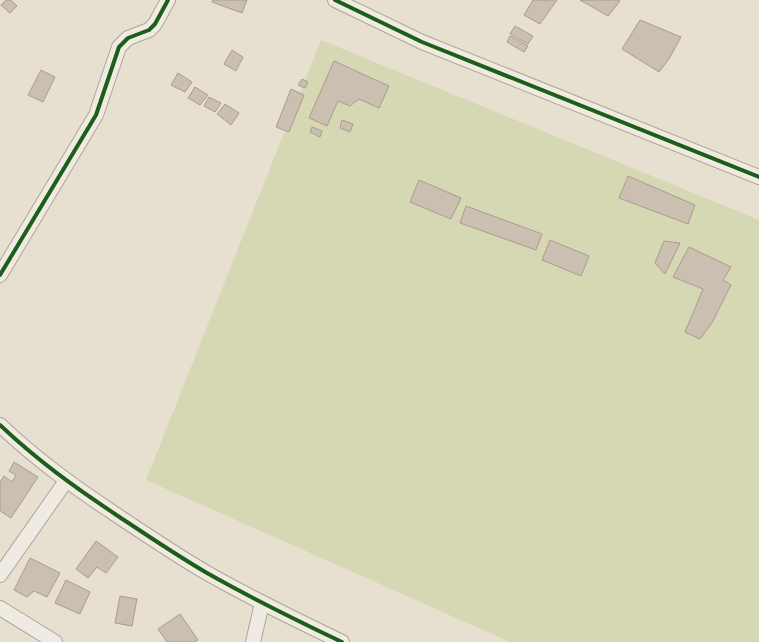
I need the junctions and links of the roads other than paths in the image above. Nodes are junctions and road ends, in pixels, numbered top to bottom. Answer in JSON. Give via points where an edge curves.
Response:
{"nodes":[{"id":1,"x":168,"y":0,"type":"edge"},
{"id":2,"x":335,"y":0,"type":"edge"},
{"id":3,"x":759,"y":177,"type":"edge"},
{"id":4,"x":0,"y":275,"type":"edge"},
{"id":5,"x":0,"y":426,"type":"edge"},
{"id":6,"x":66,"y":481,"type":"junction"},
{"id":7,"x":0,"y":575,"type":"edge"},
{"id":8,"x":262,"y":603,"type":"junction"},
{"id":9,"x":0,"y":608,"type":"edge"},
{"id":10,"x":55,"y":642,"type":"edge"},
{"id":11,"x":253,"y":642,"type":"edge"},
{"id":12,"x":342,"y":642,"type":"edge"}],
"edges":[{"from":1,"to":4,"type":"street","via":[[149,30],[128,38],[119,47],[96,115]]},
{"from":2,"to":3,"type":"street","via":[[422,42]]},
{"from":5,"to":6,"type":"street"},
{"from":6,"to":7,"type":"street"},
{"from":6,"to":8,"type":"street","via":[[143,533]]},
{"from":8,"to":11,"type":"street"},
{"from":8,"to":12,"type":"street"},
{"from":9,"to":10,"type":"street"}]}
